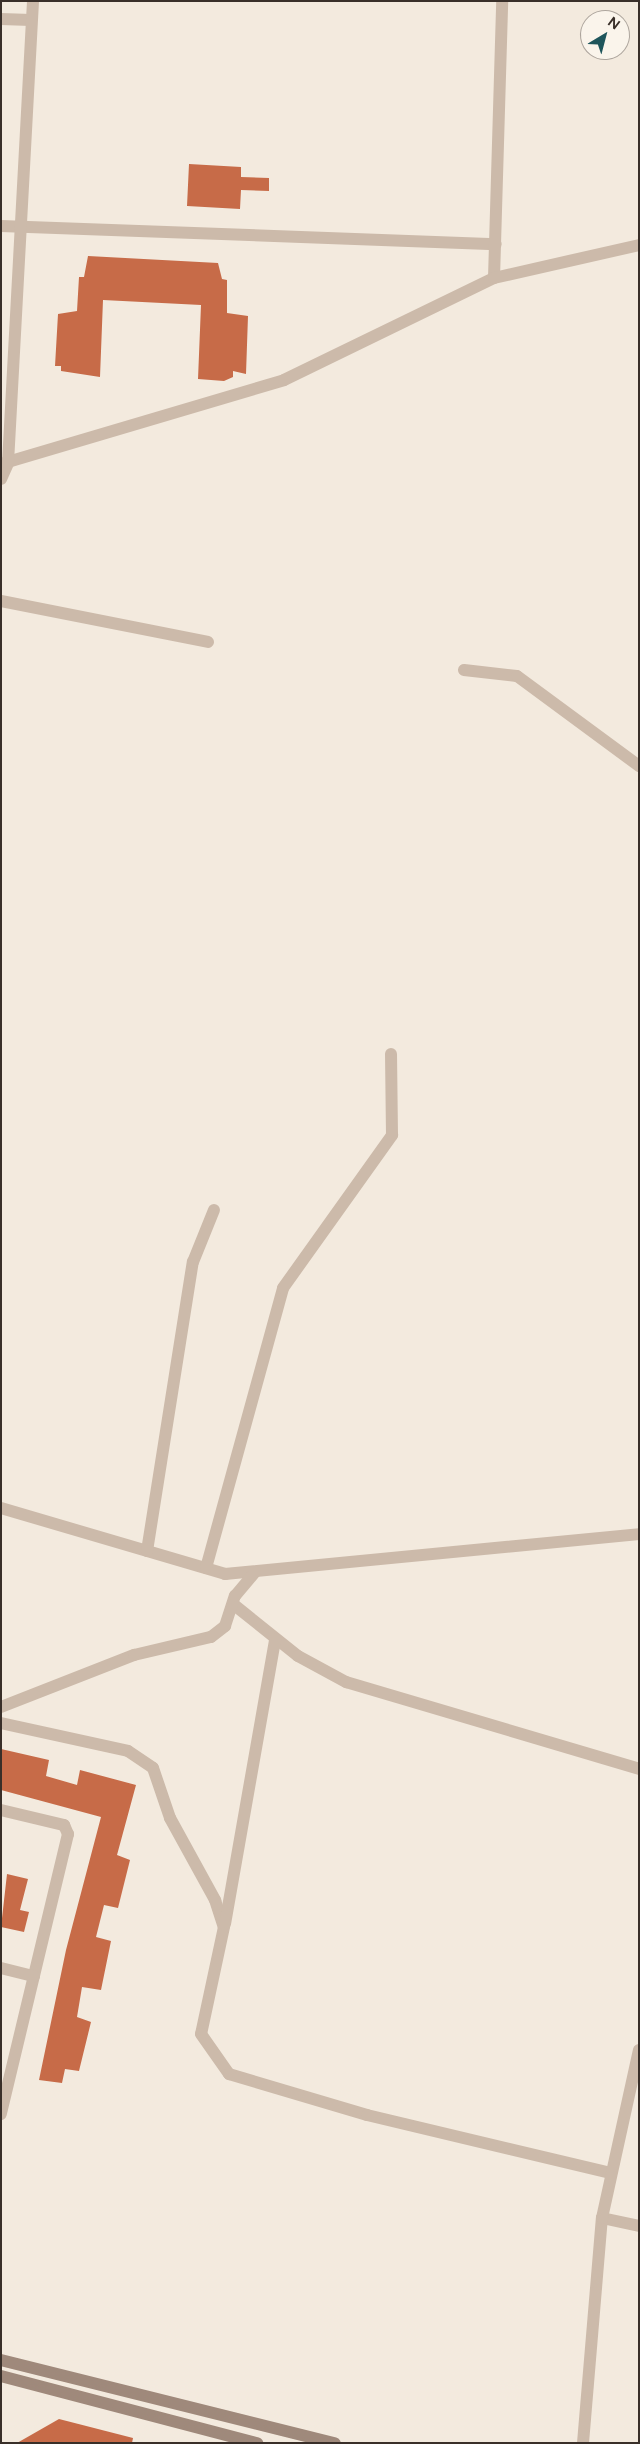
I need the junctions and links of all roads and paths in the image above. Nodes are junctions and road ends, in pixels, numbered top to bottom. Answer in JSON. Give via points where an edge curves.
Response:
{"nodes":[{"id":1,"x":33,"y":1,"type":"edge"},
{"id":2,"x":502,"y":1,"type":"edge"},
{"id":3,"x":1,"y":19,"type":"edge"},
{"id":4,"x":31,"y":20,"type":"junction"},
{"id":5,"x":1,"y":226,"type":"edge"},
{"id":6,"x":20,"y":226,"type":"junction"},
{"id":7,"x":496,"y":244,"type":"junction"},
{"id":8,"x":639,"y":245,"type":"edge"},
{"id":9,"x":494,"y":278,"type":"junction"},
{"id":10,"x":5,"y":464,"type":"edge"},
{"id":11,"x":1,"y":479,"type":"edge"},
{"id":12,"x":1,"y":601,"type":"edge"},
{"id":13,"x":208,"y":642,"type":"dead end"},
{"id":14,"x":464,"y":670,"type":"dead end"},
{"id":15,"x":639,"y":766,"type":"edge"},
{"id":16,"x":391,"y":1054,"type":"dead end"},
{"id":17,"x":214,"y":1210,"type":"dead end"},
{"id":18,"x":1,"y":1508,"type":"edge"},
{"id":19,"x":639,"y":1534,"type":"edge"},
{"id":20,"x":147,"y":1551,"type":"junction"},
{"id":21,"x":206,"y":1568,"type":"junction"},
{"id":22,"x":254,"y":1572,"type":"junction"},
{"id":23,"x":225,"y":1574,"type":"junction"},
{"id":24,"x":234,"y":1600,"type":"junction"},
{"id":25,"x":275,"y":1639,"type":"junction"},
{"id":26,"x":1,"y":1707,"type":"edge"},
{"id":27,"x":1,"y":1723,"type":"edge"},
{"id":28,"x":639,"y":1769,"type":"edge"},
{"id":29,"x":1,"y":1810,"type":"edge"},
{"id":30,"x":224,"y":1927,"type":"junction"},
{"id":31,"x":1,"y":1968,"type":"edge"},
{"id":32,"x":34,"y":1976,"type":"junction"},
{"id":33,"x":639,"y":2050,"type":"edge"},
{"id":34,"x":1,"y":2114,"type":"edge"},
{"id":35,"x":611,"y":2173,"type":"junction"},
{"id":36,"x":602,"y":2218,"type":"junction"},
{"id":37,"x":639,"y":2226,"type":"edge"},
{"id":38,"x":1,"y":2360,"type":"edge"},
{"id":39,"x":1,"y":2376,"type":"edge"},
{"id":40,"x":257,"y":2443,"type":"edge"},
{"id":41,"x":335,"y":2443,"type":"edge"},
{"id":42,"x":583,"y":2443,"type":"edge"}],
"edges":[{"from":1,"to":4,"type":"street"},
{"from":2,"to":7,"type":"street"},
{"from":3,"to":4,"type":"street"},
{"from":4,"to":6,"type":"street"},
{"from":5,"to":6,"type":"street"},
{"from":6,"to":7,"type":"street"},
{"from":6,"to":10,"type":"street"},
{"from":7,"to":9,"type":"street"},
{"from":8,"to":9,"type":"street"},
{"from":9,"to":10,"type":"street","via":[[284,380]]},
{"from":10,"to":11,"type":"street"},
{"from":12,"to":13,"type":"street"},
{"from":14,"to":15,"type":"street","via":[[517,676]]},
{"from":16,"to":21,"type":"street","via":[[392,1135],[283,1288]]},
{"from":17,"to":20,"type":"street","via":[[193,1262]]},
{"from":18,"to":20,"type":"street"},
{"from":19,"to":22,"type":"street"},
{"from":20,"to":21,"type":"street"},
{"from":21,"to":23,"type":"street"},
{"from":22,"to":23,"type":"street"},
{"from":22,"to":24,"type":"street"},
{"from":23,"to":24,"type":"street"},
{"from":24,"to":25,"type":"street"},
{"from":24,"to":26,"type":"street","via":[[225,1626],[211,1637],[134,1655]]},
{"from":25,"to":28,"type":"street","via":[[346,1682]]},
{"from":25,"to":30,"type":"street"},
{"from":27,"to":30,"type":"street","via":[[128,1751],[147,1760]]},
{"from":29,"to":32,"type":"street","via":[[68,1828]]},
{"from":30,"to":35,"type":"street","via":[[201,2034],[229,2074],[366,2115]]},
{"from":31,"to":32,"type":"street"},
{"from":32,"to":34,"type":"street"},
{"from":33,"to":35,"type":"street"},
{"from":35,"to":36,"type":"street"},
{"from":36,"to":37,"type":"street"},
{"from":36,"to":42,"type":"street"},
{"from":38,"to":41,"type":"main road"},
{"from":39,"to":40,"type":"main road"}]}
